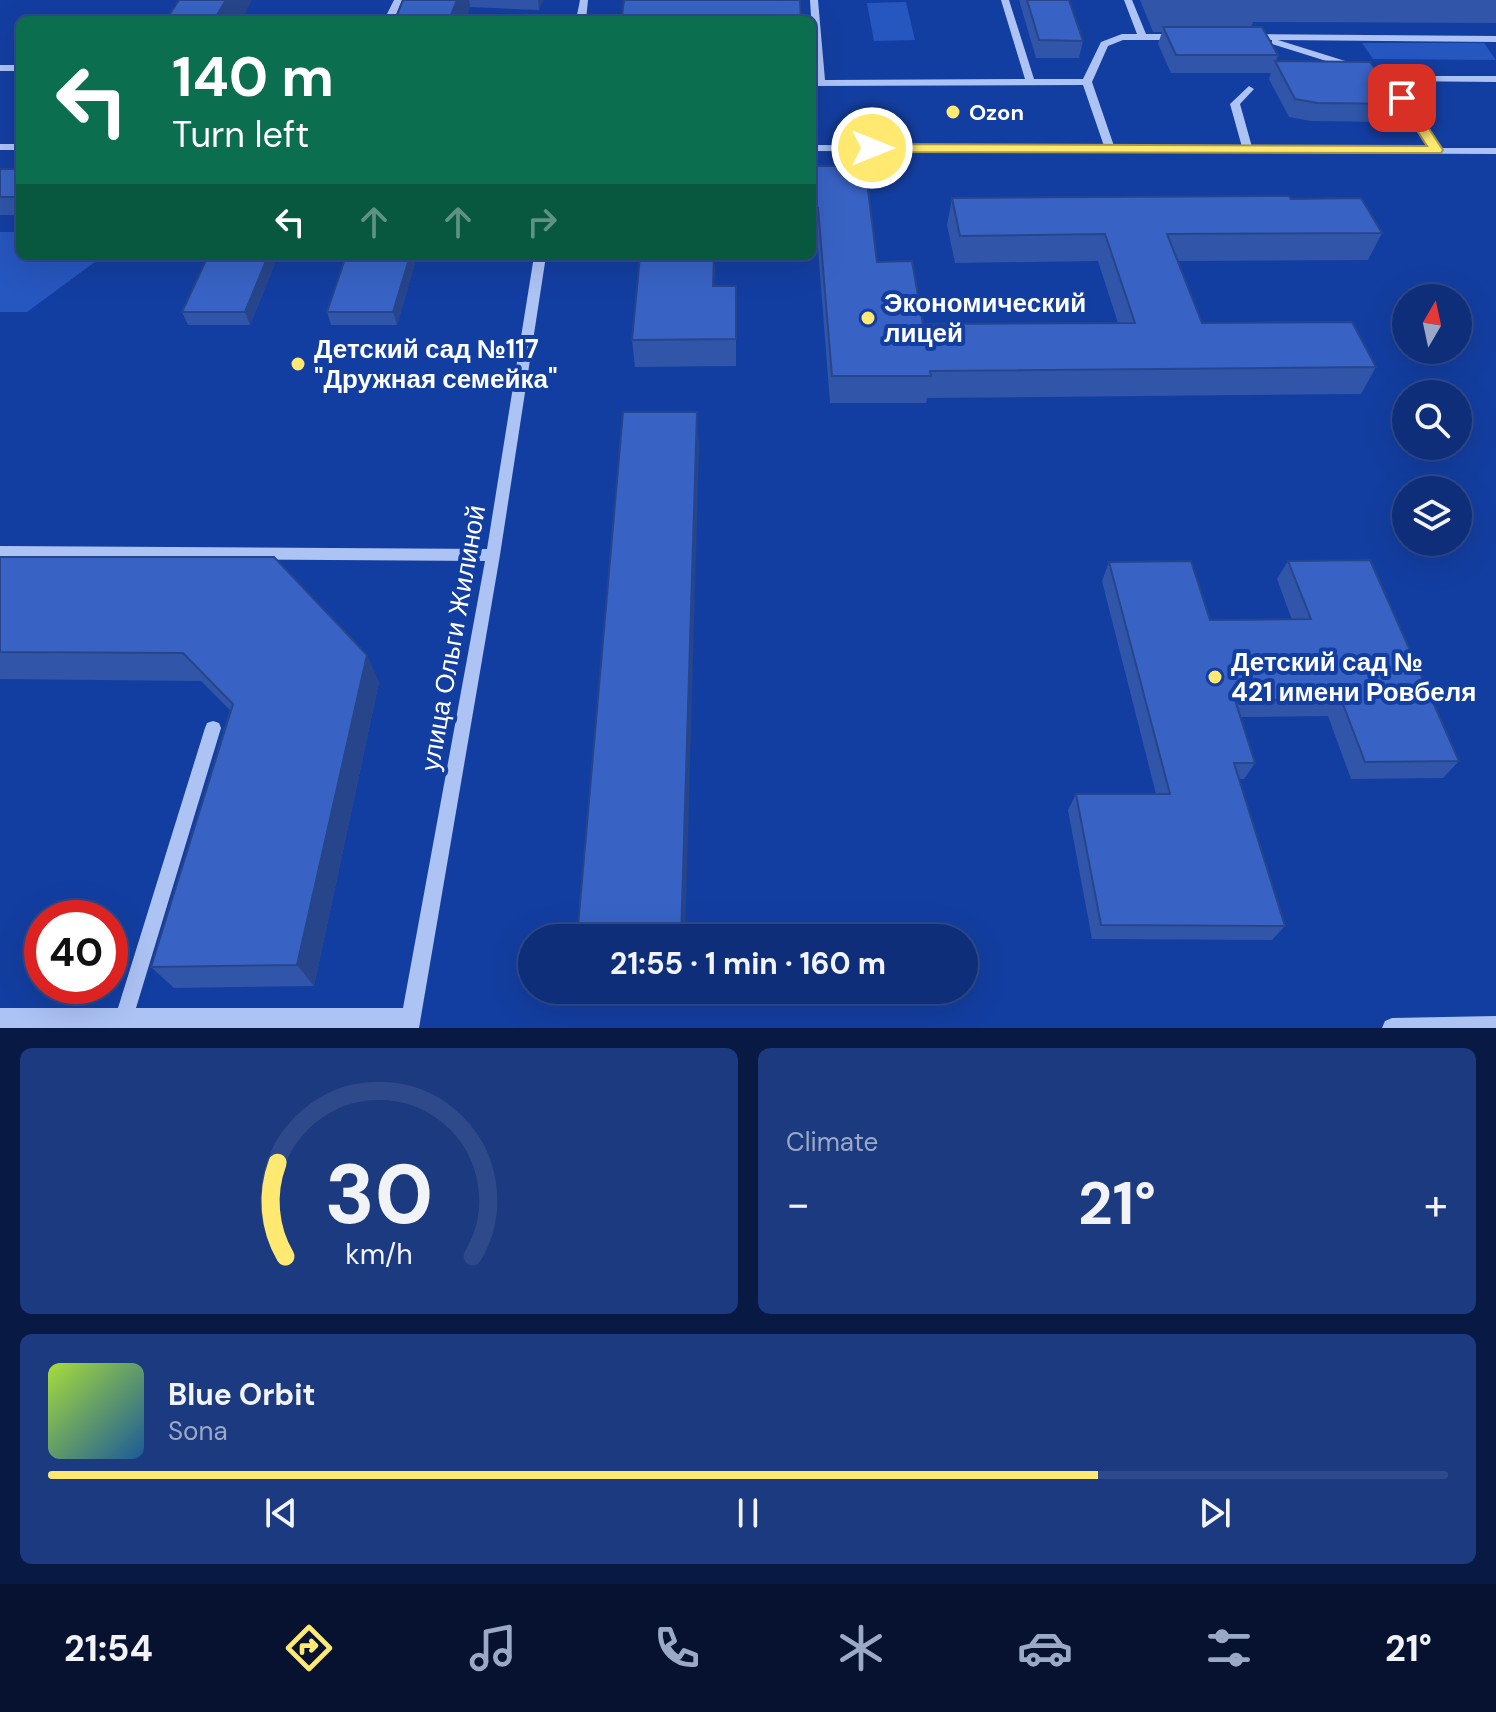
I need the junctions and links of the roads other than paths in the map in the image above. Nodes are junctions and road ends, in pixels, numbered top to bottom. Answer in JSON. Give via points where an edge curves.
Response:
{"nodes":[{"id":1,"x":1005,"y":0,"type":"edge"},
{"id":2,"x":1128,"y":0,"type":"edge"},
{"id":3,"x":1143,"y":37,"type":"junction"},
{"id":4,"x":1190,"y":37,"type":"edge"},
{"id":5,"x":1232,"y":37,"type":"edge"},
{"id":6,"x":1260,"y":38,"type":"junction"},
{"id":7,"x":1496,"y":39,"type":"edge"},
{"id":8,"x":1360,"y":69,"type":"edge"},
{"id":9,"x":1375,"y":73,"type":"edge"},
{"id":10,"x":1389,"y":78,"type":"junction"},
{"id":11,"x":1496,"y":79,"type":"edge"},
{"id":12,"x":1030,"y":81,"type":"junction"},
{"id":13,"x":816,"y":82,"type":"edge"},
{"id":14,"x":1087,"y":82,"type":"junction"},
{"id":15,"x":1249,"y":89,"type":"dead end"},
{"id":16,"x":816,"y":148,"type":"edge"},
{"id":17,"x":1110,"y":149,"type":"junction"},
{"id":18,"x":1248,"y":150,"type":"junction"},
{"id":19,"x":1436,"y":150,"type":"junction"},
{"id":20,"x":1496,"y":151,"type":"edge"},
{"id":21,"x":539,"y":260,"type":"edge"},
{"id":22,"x":0,"y":552,"type":"edge"},
{"id":23,"x":493,"y":555,"type":"junction"},
{"id":24,"x":213,"y":728,"type":"edge"},
{"id":25,"x":0,"y":1018,"type":"edge"},
{"id":26,"x":124,"y":1018,"type":"junction"},
{"id":27,"x":410,"y":1022,"type":"edge"},
{"id":28,"x":1496,"y":1026,"type":"edge"},
{"id":29,"x":1392,"y":1028,"type":"edge"}],
"edges":[{"from":1,"to":12,"type":"street"},
{"from":2,"to":3,"type":"street"},
{"from":3,"to":4,"type":"street"},
{"from":3,"to":14,"type":"street","via":[[1106,42]]},
{"from":5,"to":6,"type":"street"},
{"from":6,"to":7,"type":"street"},
{"from":6,"to":8,"type":"street"},
{"from":9,"to":10,"type":"street"},
{"from":10,"to":11,"type":"street"},
{"from":10,"to":19,"type":"street"},
{"from":12,"to":13,"type":"street"},
{"from":12,"to":14,"type":"street"},
{"from":14,"to":17,"type":"street"},
{"from":15,"to":18,"type":"street","via":[[1235,104]]},
{"from":16,"to":17,"type":"street"},
{"from":17,"to":18,"type":"street"},
{"from":18,"to":19,"type":"street"},
{"from":19,"to":20,"type":"street"},
{"from":21,"to":23,"type":"street","name":"улица Ольги Жилиной"},
{"from":22,"to":23,"type":"street"},
{"from":23,"to":27,"type":"street","name":"улица Ольги Жилиной"},
{"from":24,"to":26,"type":"street"},
{"from":25,"to":26,"type":"street"},
{"from":26,"to":27,"type":"street"},
{"from":28,"to":29,"type":"street"}]}
